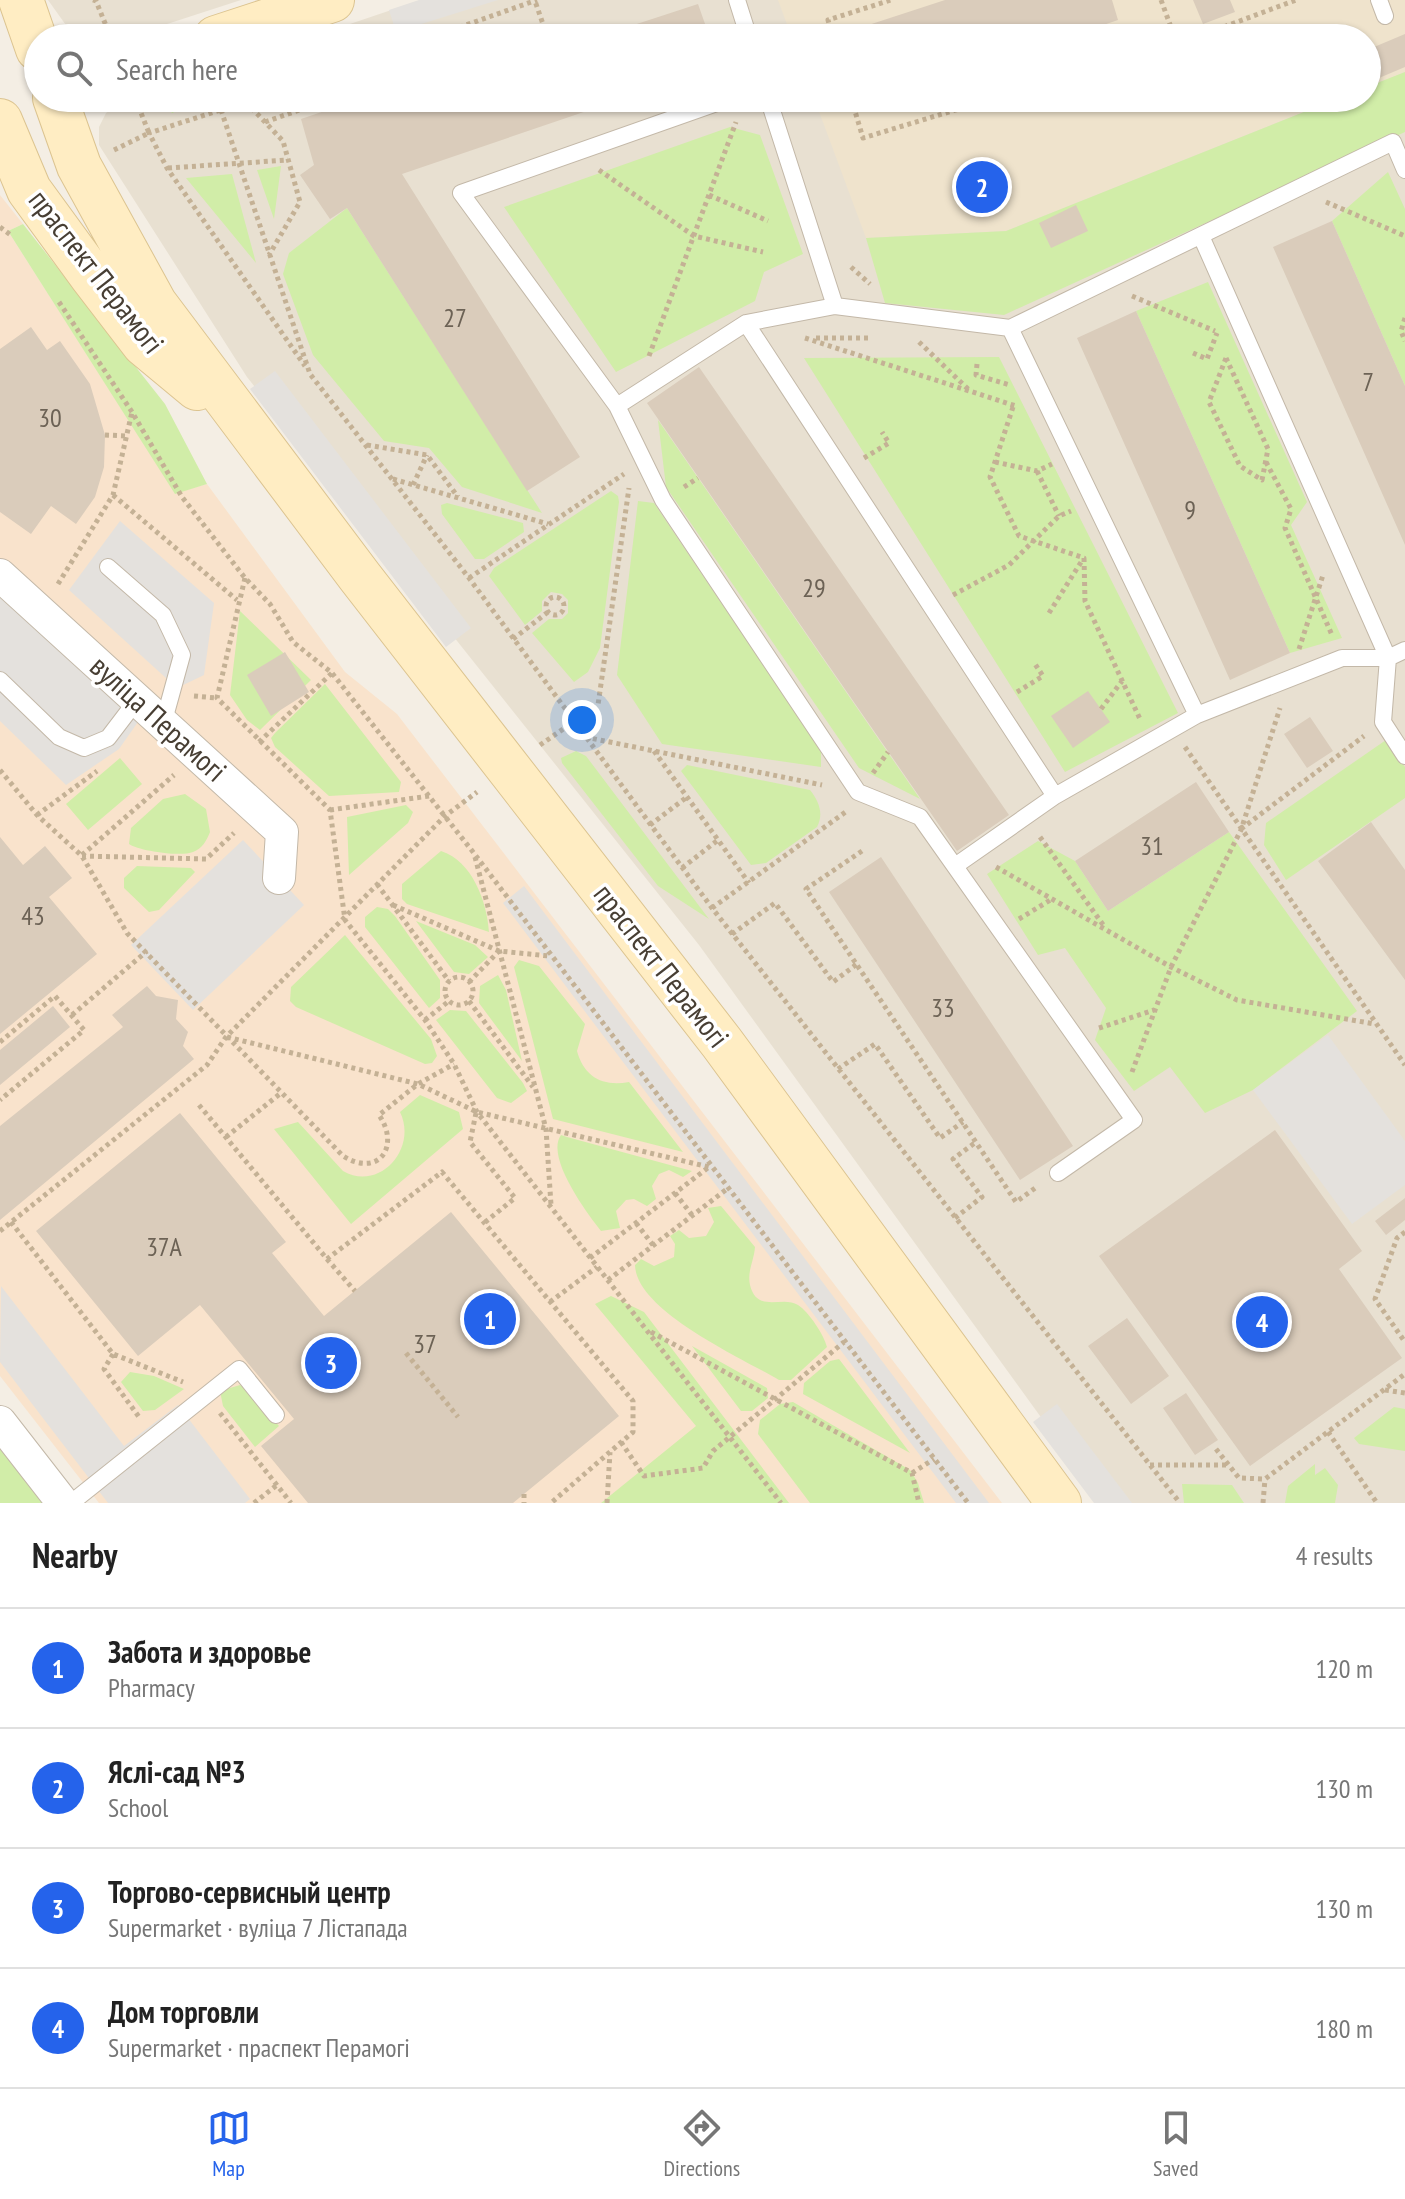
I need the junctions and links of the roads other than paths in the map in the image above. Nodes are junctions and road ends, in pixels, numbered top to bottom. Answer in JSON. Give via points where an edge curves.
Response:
{"nodes":[{"id":1,"x":21,"y":0,"type":"edge"},
{"id":2,"x":332,"y":0,"type":"edge"},
{"id":3,"x":737,"y":0,"type":"edge"},
{"id":4,"x":1379,"y":0,"type":"edge"},
{"id":5,"x":1385,"y":16,"type":"dead end"},
{"id":6,"x":29,"y":24,"type":"edge"},
{"id":7,"x":259,"y":24,"type":"edge"},
{"id":8,"x":745,"y":24,"type":"edge"},
{"id":9,"x":24,"y":100,"type":"edge"},
{"id":10,"x":0,"y":108,"type":"edge"},
{"id":11,"x":60,"y":112,"type":"edge"},
{"id":12,"x":712,"y":112,"type":"edge"},
{"id":13,"x":773,"y":112,"type":"edge"},
{"id":14,"x":0,"y":121,"type":"edge"},
{"id":15,"x":1405,"y":170,"type":"edge"},
{"id":16,"x":1201,"y":236,"type":"junction"},
{"id":17,"x":835,"y":306,"type":"junction"},
{"id":18,"x":746,"y":323,"type":"junction"},
{"id":19,"x":1010,"y":328,"type":"junction"},
{"id":20,"x":617,"y":406,"type":"junction"},
{"id":21,"x":254,"y":436,"type":"junction"},
{"id":22,"x":108,"y":567,"type":"dead end"},
{"id":23,"x":0,"y":575,"type":"edge"},
{"id":24,"x":1405,"y":650,"type":"edge"},
{"id":25,"x":1388,"y":658,"type":"junction"},
{"id":26,"x":0,"y":680,"type":"edge"},
{"id":27,"x":137,"y":700,"type":"junction"},
{"id":28,"x":1197,"y":715,"type":"junction"},
{"id":29,"x":163,"y":724,"type":"junction"},
{"id":30,"x":1405,"y":756,"type":"edge"},
{"id":31,"x":1055,"y":796,"type":"junction"},
{"id":32,"x":955,"y":866,"type":"junction"},
{"id":33,"x":279,"y":878,"type":"dead end"},
{"id":34,"x":1058,"y":1173,"type":"road end"},
{"id":35,"x":276,"y":1415,"type":"dead end"},
{"id":36,"x":0,"y":1422,"type":"edge"},
{"id":37,"x":63,"y":1503,"type":"edge"},
{"id":38,"x":71,"y":1503,"type":"edge"},
{"id":39,"x":1059,"y":1503,"type":"edge"}],
"edges":[{"from":1,"to":6,"type":"main road"},
{"from":2,"to":7,"type":"main road"},
{"from":3,"to":8,"type":"lane"},
{"from":4,"to":5,"type":"lane"},
{"from":9,"to":10,"type":"main road"},
{"from":11,"to":21,"type":"main road","name":"праспект Перамогі","via":[[79,166],[155,304]]},
{"from":12,"to":20,"type":"lane","via":[[461,193]]},
{"from":13,"to":17,"type":"lane"},
{"from":14,"to":21,"type":"main road","name":"праспект Перамогі","via":[[29,190],[144,344]]},
{"from":15,"to":16,"type":"lane","via":[[1393,142]]},
{"from":16,"to":19,"type":"lane"},
{"from":16,"to":25,"type":"lane"},
{"from":17,"to":18,"type":"lane"},
{"from":17,"to":19,"type":"lane"},
{"from":18,"to":20,"type":"lane"},
{"from":18,"to":31,"type":"lane"},
{"from":19,"to":28,"type":"lane"},
{"from":20,"to":32,"type":"lane","via":[[663,500],[858,792],[920,817]]},
{"from":21,"to":39,"type":"main road","name":"праспект Перамогі","via":[[722,1043]]},
{"from":22,"to":29,"type":"lane","via":[[163,615],[182,655]]},
{"from":23,"to":27,"type":"street","name":"вуліца Перамогі"},
{"from":24,"to":25,"type":"lane"},
{"from":25,"to":28,"type":"lane","via":[[1342,658]]},
{"from":25,"to":30,"type":"lane","via":[[1383,722]]},
{"from":26,"to":27,"type":"lane","via":[[59,737],[84,748],[108,738]]},
{"from":27,"to":29,"type":"street","name":"вуліца Перамогі"},
{"from":28,"to":31,"type":"lane"},
{"from":29,"to":33,"type":"street","name":"вуліца Перамогі","via":[[282,832]]},
{"from":31,"to":32,"type":"lane"},
{"from":32,"to":34,"type":"lane","via":[[1134,1120]]},
{"from":35,"to":38,"type":"lane","via":[[239,1369]]},
{"from":36,"to":37,"type":"street"}]}
